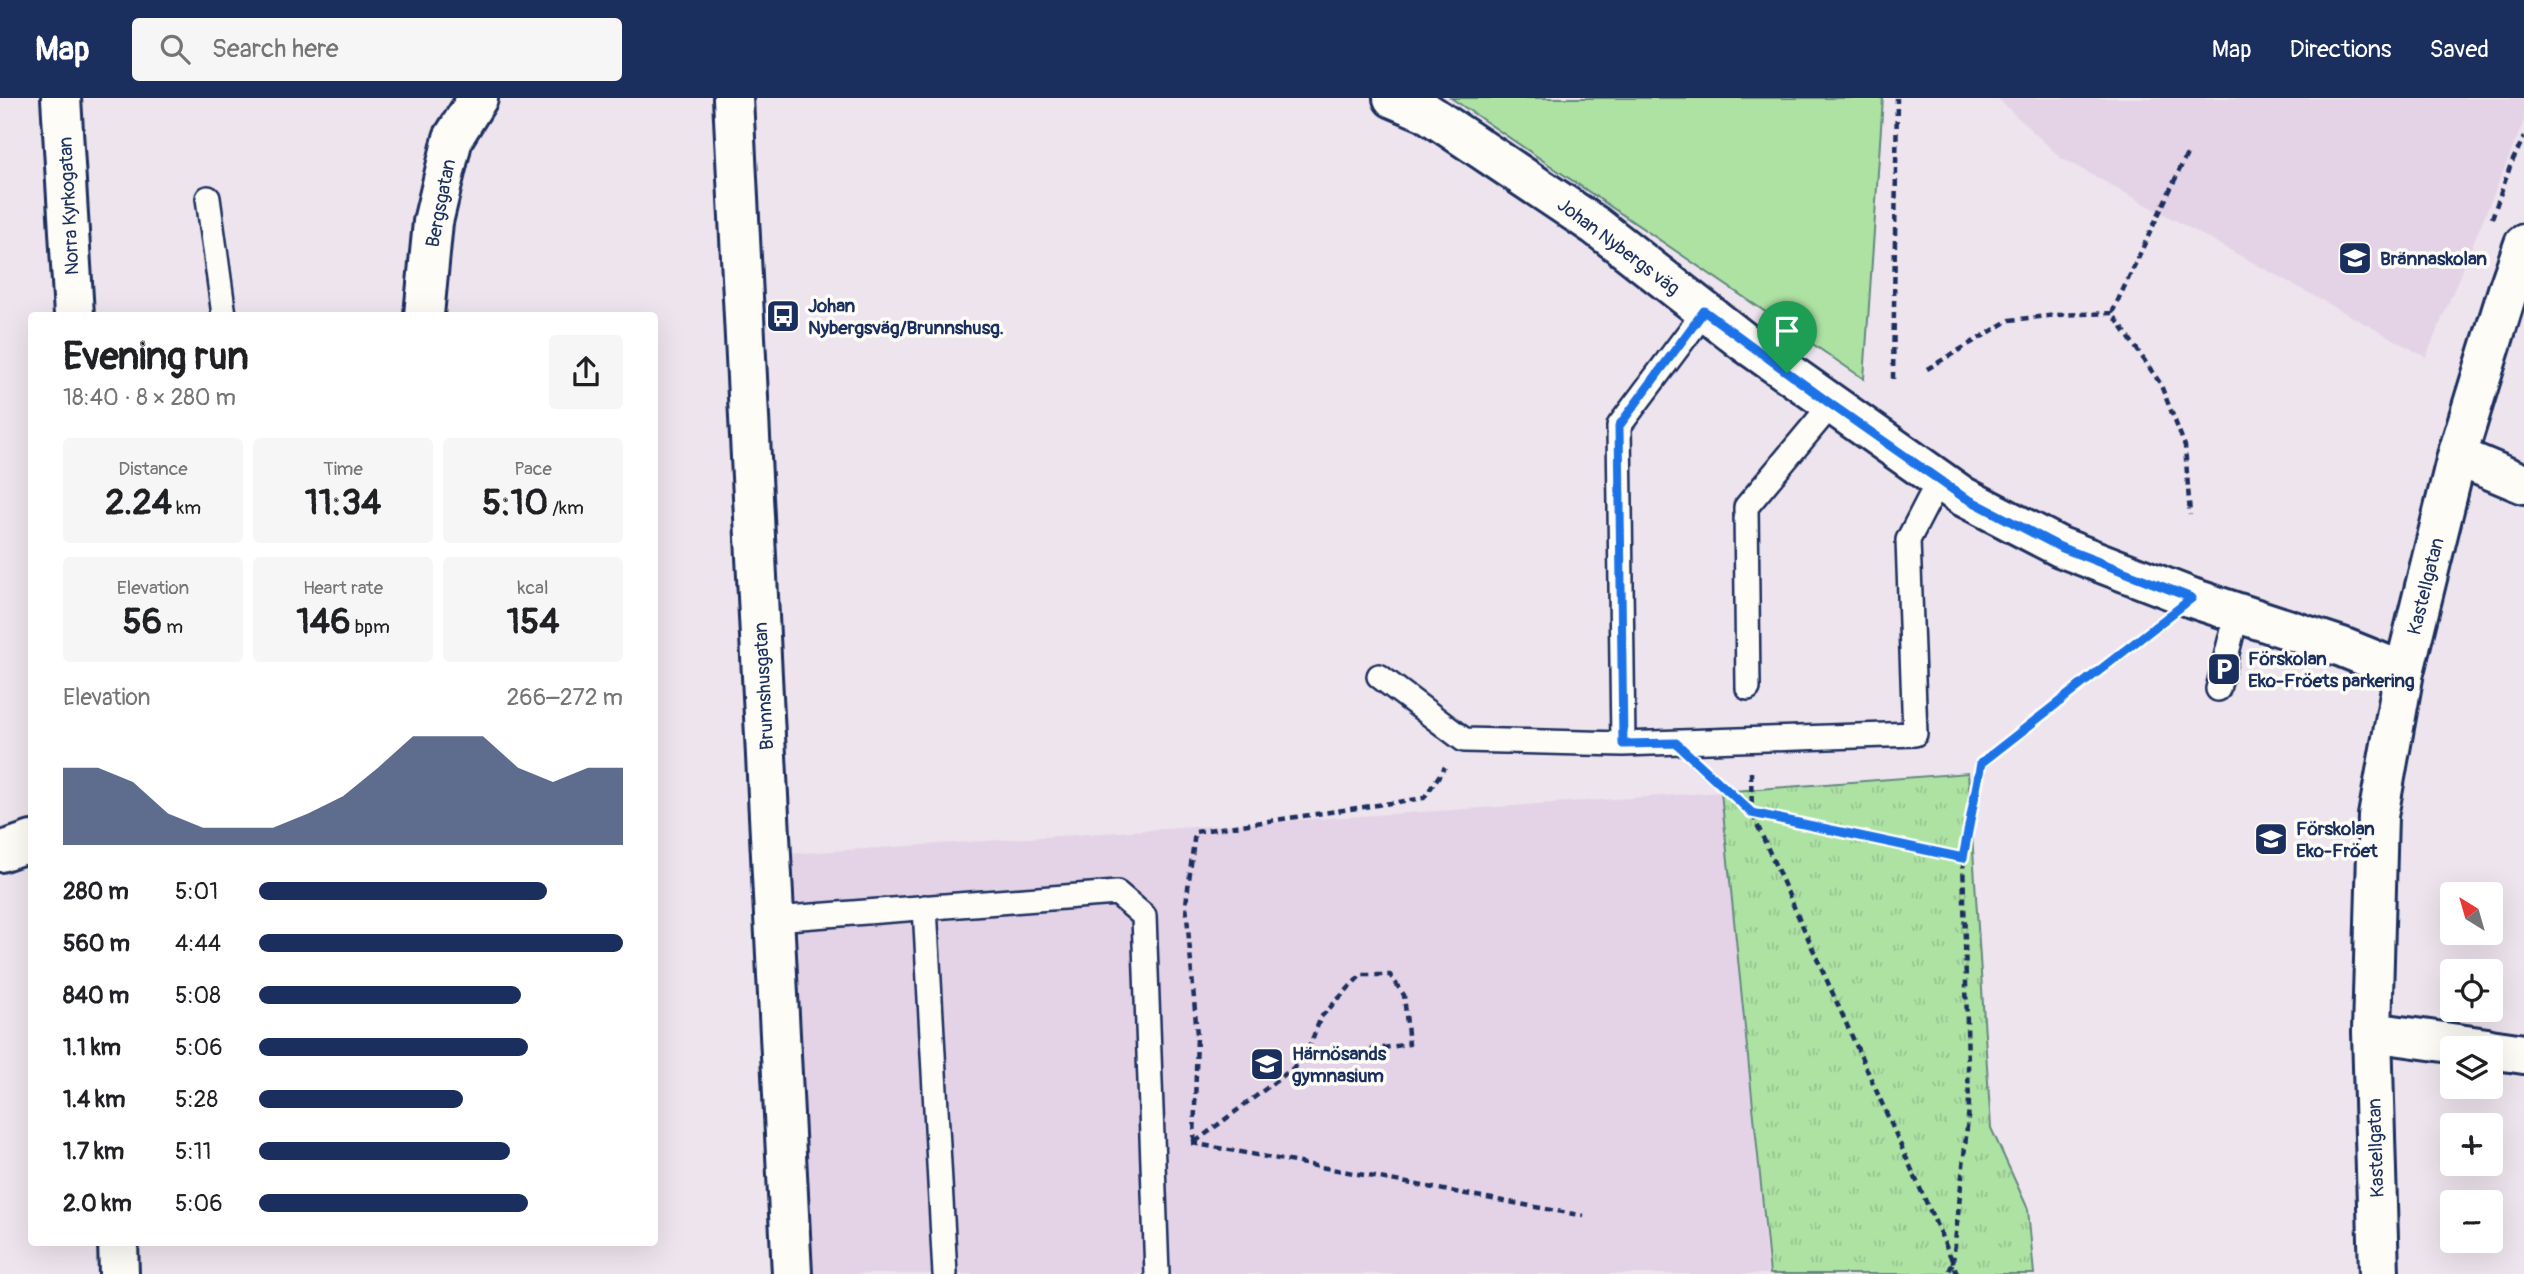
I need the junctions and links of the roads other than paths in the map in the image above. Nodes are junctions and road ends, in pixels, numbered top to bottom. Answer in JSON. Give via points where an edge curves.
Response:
{"nodes":[{"id":1,"x":61,"y":98,"type":"edge"},
{"id":2,"x":478,"y":98,"type":"edge"},
{"id":3,"x":733,"y":98,"type":"edge"},
{"id":4,"x":1393,"y":98,"type":"edge"},
{"id":5,"x":208,"y":198,"type":"dead end"},
{"id":6,"x":2524,"y":244,"type":"edge"},
{"id":7,"x":1704,"y":311,"type":"junction"},
{"id":8,"x":74,"y":312,"type":"edge"},
{"id":9,"x":224,"y":312,"type":"edge"},
{"id":10,"x":424,"y":312,"type":"edge"},
{"id":11,"x":1832,"y":405,"type":"junction"},
{"id":12,"x":2457,"y":456,"type":"junction"},
{"id":13,"x":1939,"y":480,"type":"junction"},
{"id":14,"x":2524,"y":484,"type":"edge"},
{"id":15,"x":2237,"y":612,"type":"junction"},
{"id":16,"x":2404,"y":672,"type":"junction"},
{"id":17,"x":1379,"y":676,"type":"dead end"},
{"id":18,"x":1748,"y":688,"type":"dead end"},
{"id":19,"x":2218,"y":689,"type":"dead end"},
{"id":20,"x":1623,"y":744,"type":"junction"},
{"id":21,"x":28,"y":842,"type":"edge"},
{"id":22,"x":0,"y":852,"type":"edge"},
{"id":23,"x":925,"y":907,"type":"junction"},
{"id":24,"x":774,"y":919,"type":"junction"},
{"id":25,"x":2372,"y":1032,"type":"junction"},
{"id":26,"x":2440,"y":1042,"type":"edge"},
{"id":27,"x":2503,"y":1051,"type":"edge"},
{"id":28,"x":2524,"y":1054,"type":"edge"},
{"id":29,"x":118,"y":1246,"type":"edge"},
{"id":30,"x":119,"y":1274,"type":"edge"},
{"id":31,"x":792,"y":1274,"type":"edge"},
{"id":32,"x":945,"y":1274,"type":"edge"},
{"id":33,"x":1157,"y":1274,"type":"edge"},
{"id":34,"x":2379,"y":1274,"type":"edge"}],
"edges":[{"from":1,"to":8,"type":"street","name":"Norra Kyrkogatan"},
{"from":2,"to":10,"type":"street","name":"Bergsgatan","via":[[453,138],[433,222]]},
{"from":3,"to":24,"type":"street","name":"Brunnshusgatan"},
{"from":4,"to":7,"type":"street","name":"Johan Nybergs väg","via":[[1426,112],[1596,226]]},
{"from":5,"to":9,"type":"lane"},
{"from":6,"to":12,"type":"street","name":"Kastellgatan"},
{"from":7,"to":11,"type":"street","name":"Johan Nybergs väg"},
{"from":7,"to":20,"type":"lane","via":[[1619,426]]},
{"from":11,"to":13,"type":"street","name":"Johan Nybergs väg"},
{"from":11,"to":18,"type":"lane","via":[[1746,507]]},
{"from":12,"to":14,"type":"street"},
{"from":12,"to":16,"type":"street","name":"Kastellgatan"},
{"from":13,"to":15,"type":"street","name":"Johan Nybergs väg","via":[[2060,547]]},
{"from":13,"to":20,"type":"lane","via":[[1908,540],[1915,734]]},
{"from":15,"to":16,"type":"street","name":"Johan Nybergs väg"},
{"from":15,"to":19,"type":"lane"},
{"from":16,"to":25,"type":"street","name":"Kastellgatan","via":[[2378,816]]},
{"from":17,"to":20,"type":"lane","via":[[1464,740]]},
{"from":21,"to":22,"type":"street"},
{"from":23,"to":24,"type":"lane"},
{"from":23,"to":32,"type":"lane"},
{"from":23,"to":33,"type":"lane","via":[[1117,893],[1143,916]]},
{"from":24,"to":31,"type":"street","name":"Brunnshusgatan"},
{"from":25,"to":26,"type":"street"},
{"from":25,"to":34,"type":"street","name":"Kastellgatan"},
{"from":27,"to":28,"type":"street"},
{"from":29,"to":30,"type":"street"}]}
